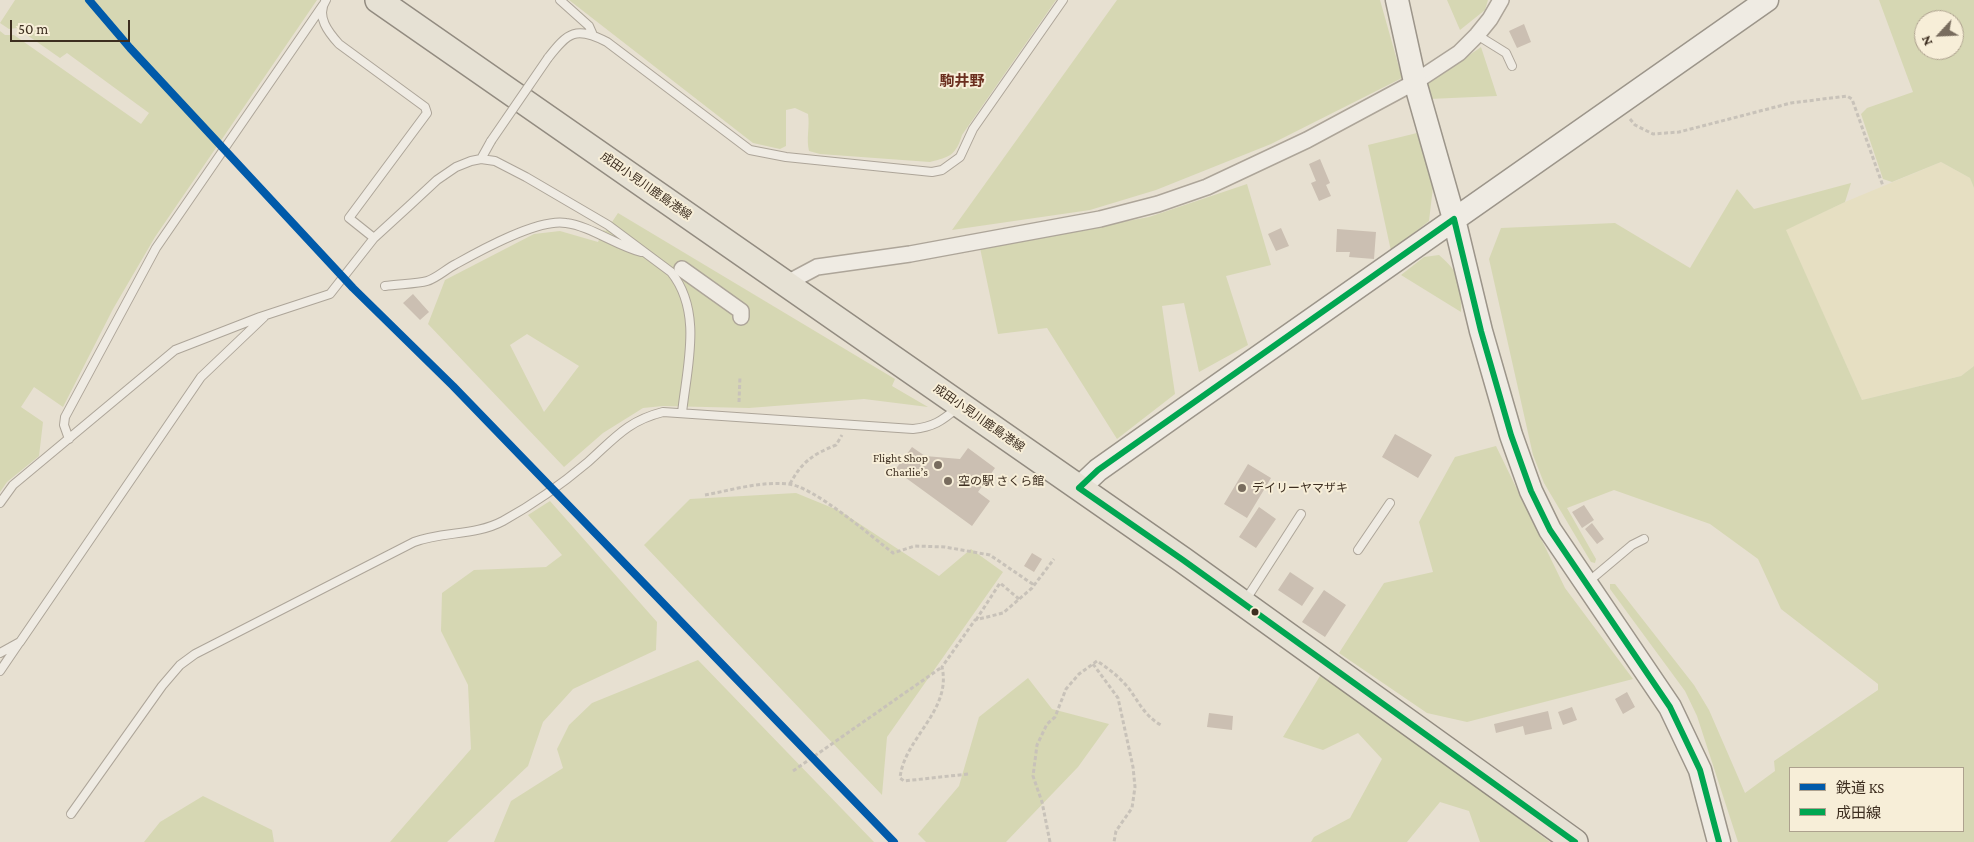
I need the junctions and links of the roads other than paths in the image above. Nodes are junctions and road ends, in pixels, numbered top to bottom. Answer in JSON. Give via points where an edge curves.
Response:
{"nodes":[{"id":1,"x":378,"y":0,"type":"edge"},
{"id":2,"x":560,"y":0,"type":"edge"},
{"id":3,"x":1063,"y":0,"type":"edge"},
{"id":4,"x":1397,"y":0,"type":"edge"},
{"id":5,"x":1501,"y":0,"type":"edge"},
{"id":6,"x":1767,"y":0,"type":"edge"},
{"id":7,"x":324,"y":2,"type":"edge"},
{"id":8,"x":593,"y":35,"type":"junction"},
{"id":9,"x":1477,"y":35,"type":"junction"},
{"id":10,"x":1512,"y":66,"type":"dead end"},
{"id":11,"x":1415,"y":82,"type":"junction"},
{"id":12,"x":481,"y":158,"type":"junction"},
{"id":13,"x":1454,"y":219,"type":"junction"},
{"id":14,"x":374,"y":238,"type":"junction"},
{"id":15,"x":643,"y":252,"type":"junction"},
{"id":16,"x":682,"y":269,"type":"dead end"},
{"id":17,"x":786,"y":284,"type":"junction"},
{"id":18,"x":385,"y":286,"type":"dead end"},
{"id":19,"x":268,"y":314,"type":"junction"},
{"id":20,"x":741,"y":317,"type":"dead end"},
{"id":21,"x":960,"y":405,"type":"junction"},
{"id":22,"x":682,"y":412,"type":"junction"},
{"id":23,"x":69,"y":439,"type":"junction"},
{"id":24,"x":1079,"y":488,"type":"junction"},
{"id":25,"x":0,"y":503,"type":"edge"},
{"id":26,"x":1390,"y":503,"type":"dead end"},
{"id":27,"x":1301,"y":514,"type":"dead end"},
{"id":28,"x":1644,"y":539,"type":"dead end"},
{"id":29,"x":1358,"y":550,"type":"dead end"},
{"id":30,"x":1587,"y":584,"type":"junction"},
{"id":31,"x":1243,"y":605,"type":"junction"},
{"id":32,"x":20,"y":642,"type":"junction"},
{"id":33,"x":0,"y":652,"type":"edge"},
{"id":34,"x":0,"y":671,"type":"edge"},
{"id":35,"x":71,"y":814,"type":"dead end"},
{"id":36,"x":1575,"y":842,"type":"edge"},
{"id":37,"x":1719,"y":842,"type":"edge"}],
"edges":[{"from":1,"to":17,"type":"main road","name":"成田小見川鹿島港線"},
{"from":2,"to":8,"type":"lane","via":[[589,26]]},
{"from":3,"to":8,"type":"lane","via":[[973,129],[960,157],[942,170],[932,172],[786,157],[750,150],[607,42]]},
{"from":4,"to":11,"type":"street"},
{"from":5,"to":9,"type":"street"},
{"from":6,"to":13,"type":"street"},
{"from":7,"to":14,"type":"lane","via":[[322,18],[328,32],[339,44],[425,107],[427,113],[349,218]]},
{"from":7,"to":23,"type":"lane","via":[[156,248],[65,417]]},
{"from":8,"to":12,"type":"lane","bridge":true,"via":[[580,32],[564,38]]},
{"from":9,"to":10,"type":"lane","via":[[1506,53]]},
{"from":9,"to":11,"type":"street","via":[[1459,52]]},
{"from":11,"to":13,"type":"street"},
{"from":11,"to":17,"type":"street","via":[[1307,140],[1207,186],[1158,204],[1062,226],[910,254],[817,267]]},
{"from":12,"to":14,"type":"lane","via":[[456,167],[437,180]]},
{"from":12,"to":15,"type":"lane","via":[[495,161],[526,177],[608,226]]},
{"from":13,"to":24,"type":"street","via":[[1098,470]]},
{"from":13,"to":30,"type":"street","via":[[1481,331],[1531,492],[1550,530]]},
{"from":14,"to":19,"type":"lane","via":[[330,294]]},
{"from":15,"to":18,"type":"lane","via":[[621,246],[574,224],[548,223],[532,227],[455,264],[426,282]]},
{"from":15,"to":22,"type":"lane","via":[[671,272],[687,300],[690,338]]},
{"from":16,"to":20,"type":"street","via":[[733,304],[741,311]]},
{"from":17,"to":21,"type":"main road","name":"成田小見川鹿島港線"},
{"from":19,"to":23,"type":"lane","via":[[175,350]]},
{"from":19,"to":32,"type":"lane","via":[[201,377]]},
{"from":21,"to":22,"type":"lane","via":[[931,427],[913,429]]},
{"from":21,"to":24,"type":"main road","name":"成田小見川鹿島港線"},
{"from":22,"to":35,"type":"lane","via":[[663,412],[639,420],[614,436],[588,462],[527,507],[486,528],[438,534],[414,542],[195,654],[180,665],[162,686]]},
{"from":23,"to":25,"type":"lane","via":[[13,485]]},
{"from":24,"to":31,"type":"main road","name":"成田小見川鹿島港線"},
{"from":26,"to":29,"type":"lane"},
{"from":27,"to":31,"type":"lane"},
{"from":28,"to":30,"type":"lane","via":[[1632,545]]},
{"from":30,"to":37,"type":"street","via":[[1675,715],[1700,770]]},
{"from":31,"to":36,"type":"main road","name":"成田小見川鹿島港線"},
{"from":32,"to":33,"type":"lane"},
{"from":32,"to":34,"type":"lane"}]}
